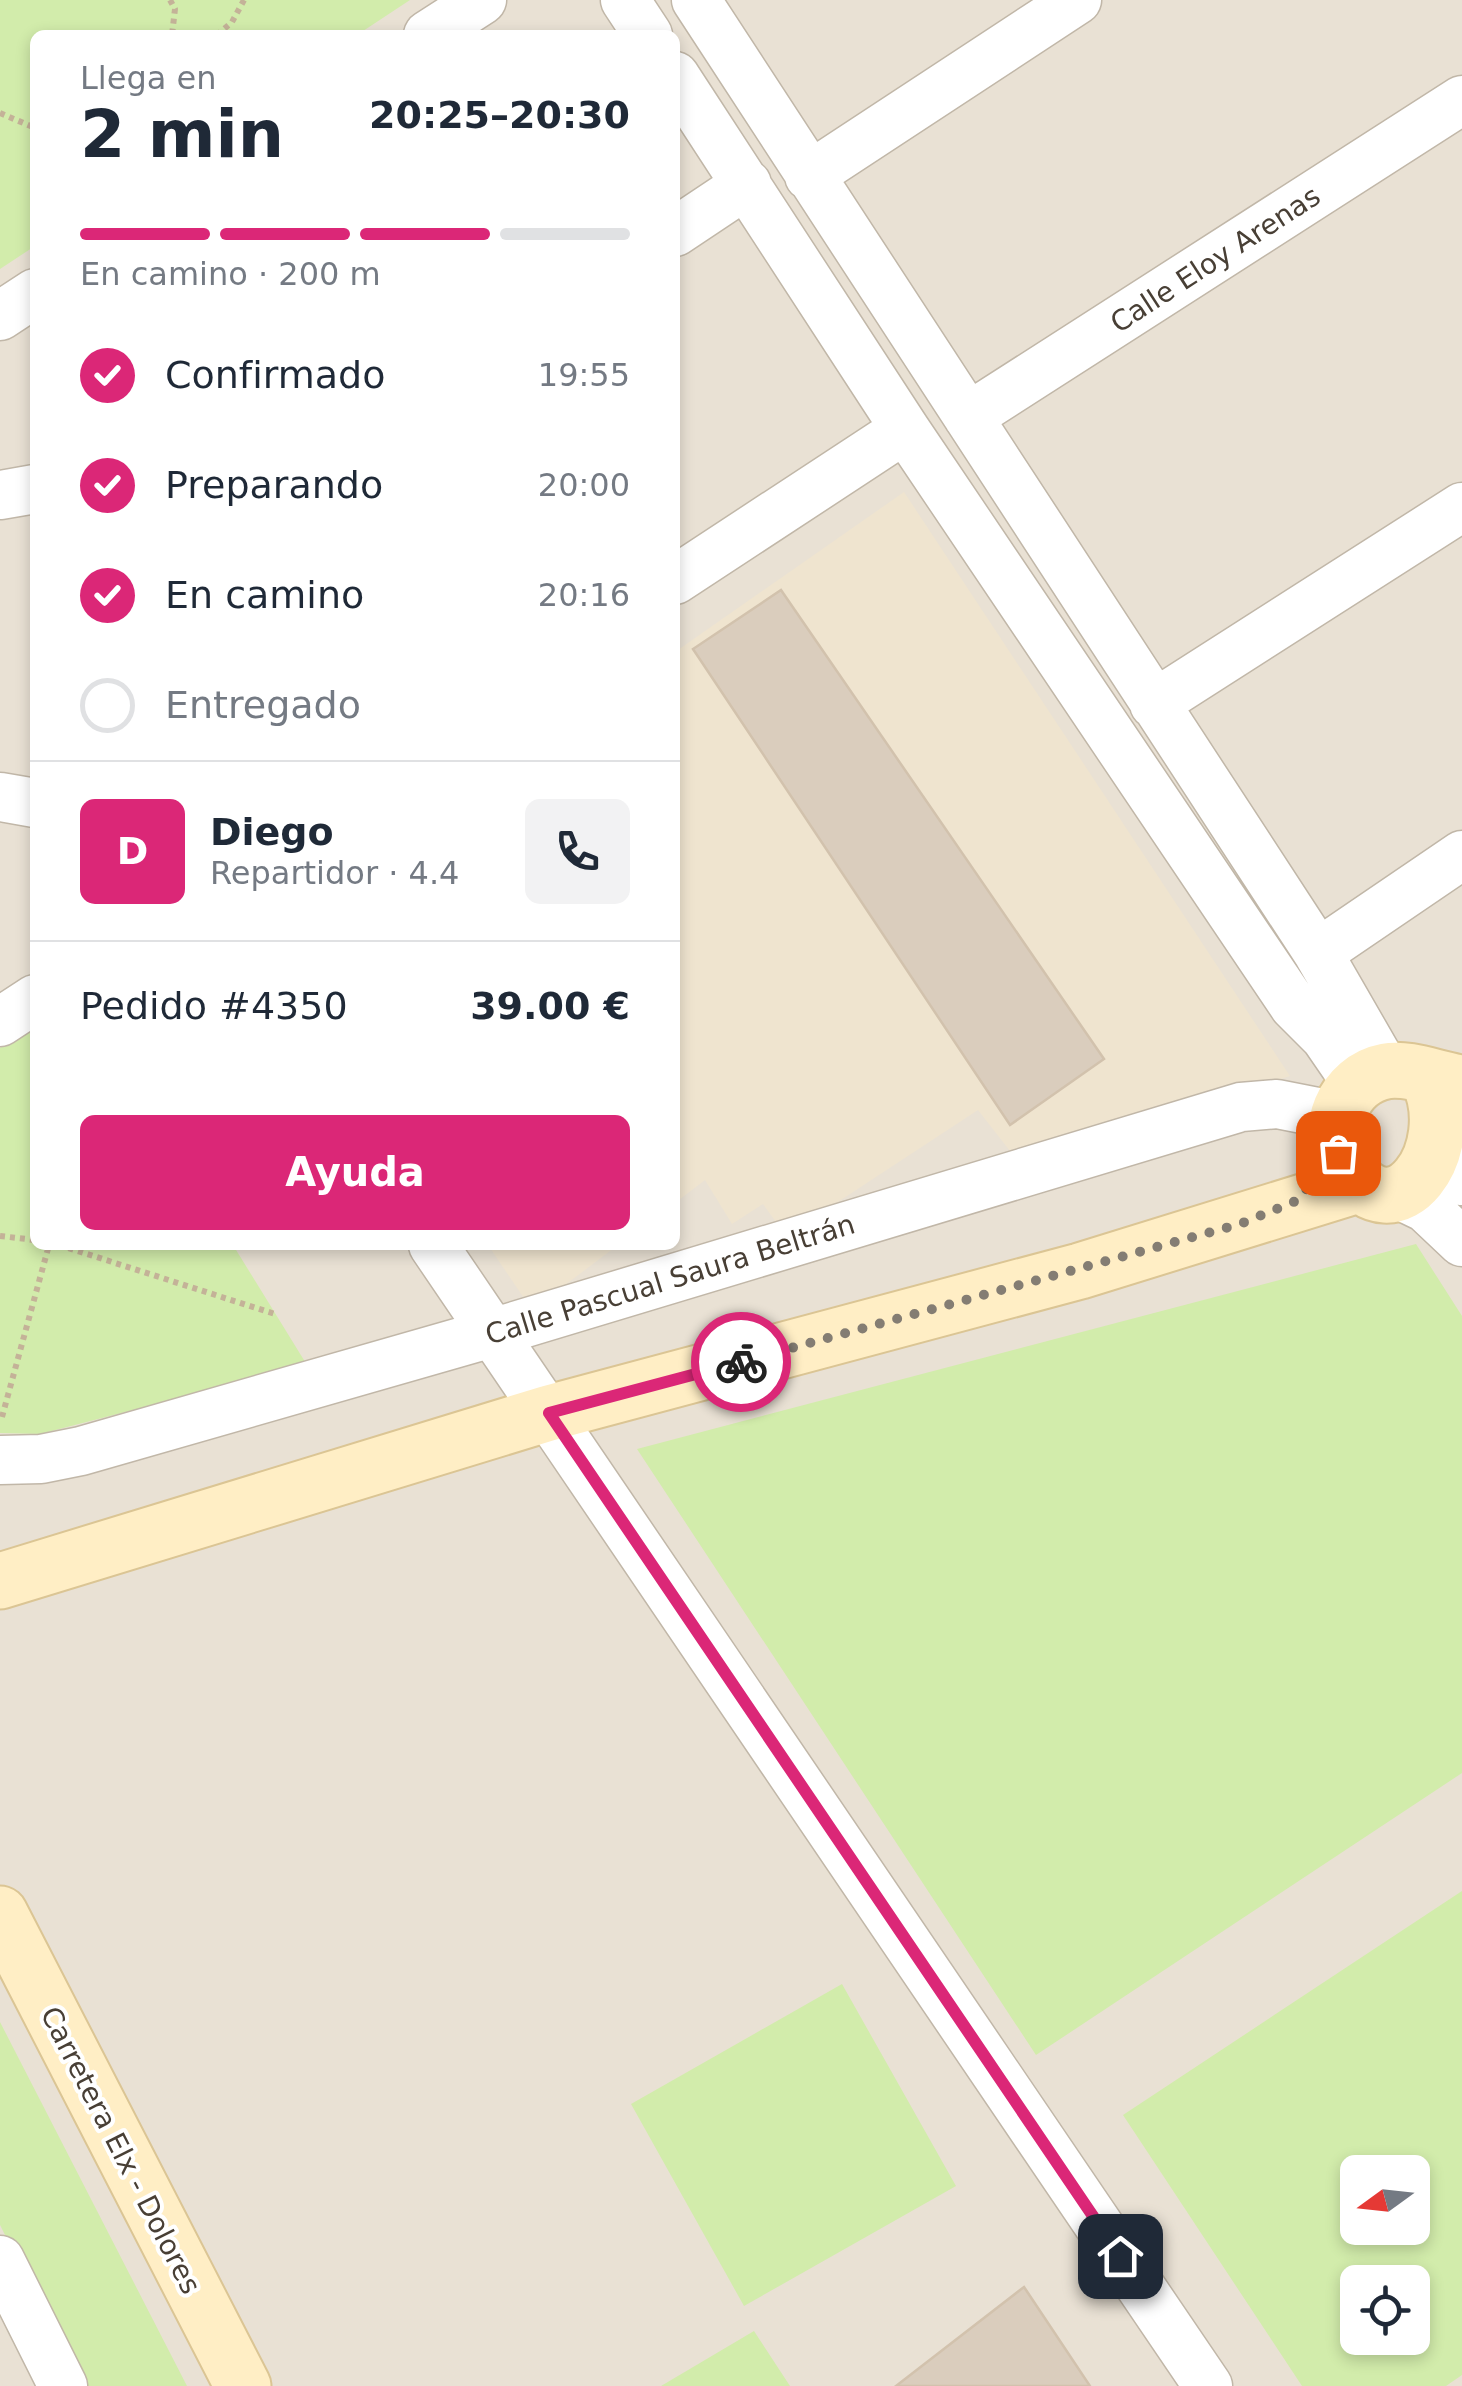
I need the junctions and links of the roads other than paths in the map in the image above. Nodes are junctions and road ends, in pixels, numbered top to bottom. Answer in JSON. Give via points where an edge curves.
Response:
{"nodes":[{"id":1,"x":482,"y":0,"type":"edge"},
{"id":2,"x":625,"y":0,"type":"edge"},
{"id":3,"x":696,"y":0,"type":"edge"},
{"id":4,"x":1077,"y":0,"type":"edge"},
{"id":5,"x":436,"y":30,"type":"edge"},
{"id":6,"x":645,"y":30,"type":"edge"},
{"id":7,"x":680,"y":84,"type":"edge"},
{"id":8,"x":1462,"y":100,"type":"edge"},
{"id":9,"x":810,"y":176,"type":"junction"},
{"id":10,"x":747,"y":184,"type":"junction"},
{"id":11,"x":680,"y":229,"type":"edge"},
{"id":12,"x":30,"y":296,"type":"edge"},
{"id":13,"x":0,"y":316,"type":"edge"},
{"id":14,"x":968,"y":418,"type":"junction"},
{"id":15,"x":905,"y":429,"type":"junction"},
{"id":16,"x":30,"y":490,"type":"edge"},
{"id":17,"x":0,"y":495,"type":"edge"},
{"id":18,"x":1462,"y":508,"type":"edge"},
{"id":19,"x":680,"y":577,"type":"edge"},
{"id":20,"x":1154,"y":704,"type":"junction"},
{"id":21,"x":0,"y":797,"type":"edge"},
{"id":22,"x":30,"y":802,"type":"edge"},
{"id":23,"x":1462,"y":855,"type":"edge"},
{"id":24,"x":1318,"y":952,"type":"junction"},
{"id":25,"x":30,"y":1002,"type":"edge"},
{"id":26,"x":0,"y":1022,"type":"edge"},
{"id":27,"x":1384,"y":1121,"type":"edge"},
{"id":28,"x":1458,"y":1160,"type":"edge"},
{"id":29,"x":1462,"y":1242,"type":"edge"},
{"id":30,"x":436,"y":1250,"type":"edge"},
{"id":31,"x":492,"y":1333,"type":"junction"},
{"id":32,"x":549,"y":1413,"type":"junction"},
{"id":33,"x":0,"y":1460,"type":"edge"},
{"id":34,"x":0,"y":1540,"type":"edge"},
{"id":35,"x":67,"y":1559,"type":"junction"},
{"id":36,"x":0,"y":1580,"type":"edge"},
{"id":37,"x":0,"y":1914,"type":"edge"},
{"id":38,"x":0,"y":2260,"type":"edge"},
{"id":39,"x":63,"y":2386,"type":"edge"},
{"id":40,"x":242,"y":2386,"type":"edge"},
{"id":41,"x":1208,"y":2386,"type":"edge"}],
"edges":[{"from":1,"to":5,"type":"street"},
{"from":2,"to":6,"type":"street"},
{"from":3,"to":9,"type":"street"},
{"from":4,"to":9,"type":"street"},
{"from":7,"to":10,"type":"street"},
{"from":8,"to":14,"type":"street","name":"Calle Eloy Arenas"},
{"from":9,"to":14,"type":"street"},
{"from":10,"to":11,"type":"street"},
{"from":10,"to":15,"type":"street"},
{"from":12,"to":13,"type":"street"},
{"from":14,"to":20,"type":"street"},
{"from":15,"to":19,"type":"street"},
{"from":15,"to":27,"type":"street","via":[[1294,1006],[1325,1037]]},
{"from":16,"to":17,"type":"street"},
{"from":18,"to":20,"type":"street"},
{"from":20,"to":24,"type":"street"},
{"from":21,"to":22,"type":"street"},
{"from":23,"to":24,"type":"street"},
{"from":24,"to":27,"type":"street"},
{"from":25,"to":26,"type":"street"},
{"from":27,"to":28,"type":"main road","via":[[1436,1182]]},
{"from":27,"to":28,"type":"main road","via":[[1455,1110]]},
{"from":27,"to":29,"type":"street","via":[[1426,1208]]},
{"from":27,"to":31,"type":"street","name":"Calle Pascual Saura Beltrán","via":[[1258,1104]]},
{"from":27,"to":32,"type":"main road","via":[[1296,1201],[1240,1224]]},
{"from":30,"to":31,"type":"street"},
{"from":31,"to":32,"type":"street"},
{"from":31,"to":33,"type":"street","name":"Calle Pascual Saura Beltrán","via":[[82,1451]]},
{"from":32,"to":35,"type":"main road"},
{"from":32,"to":41,"type":"street"},
{"from":34,"to":35,"type":"main road"},
{"from":35,"to":36,"type":"main road"},
{"from":37,"to":40,"type":"main road","name":"Carretera Elx - Dolores"},
{"from":38,"to":39,"type":"street"}]}
